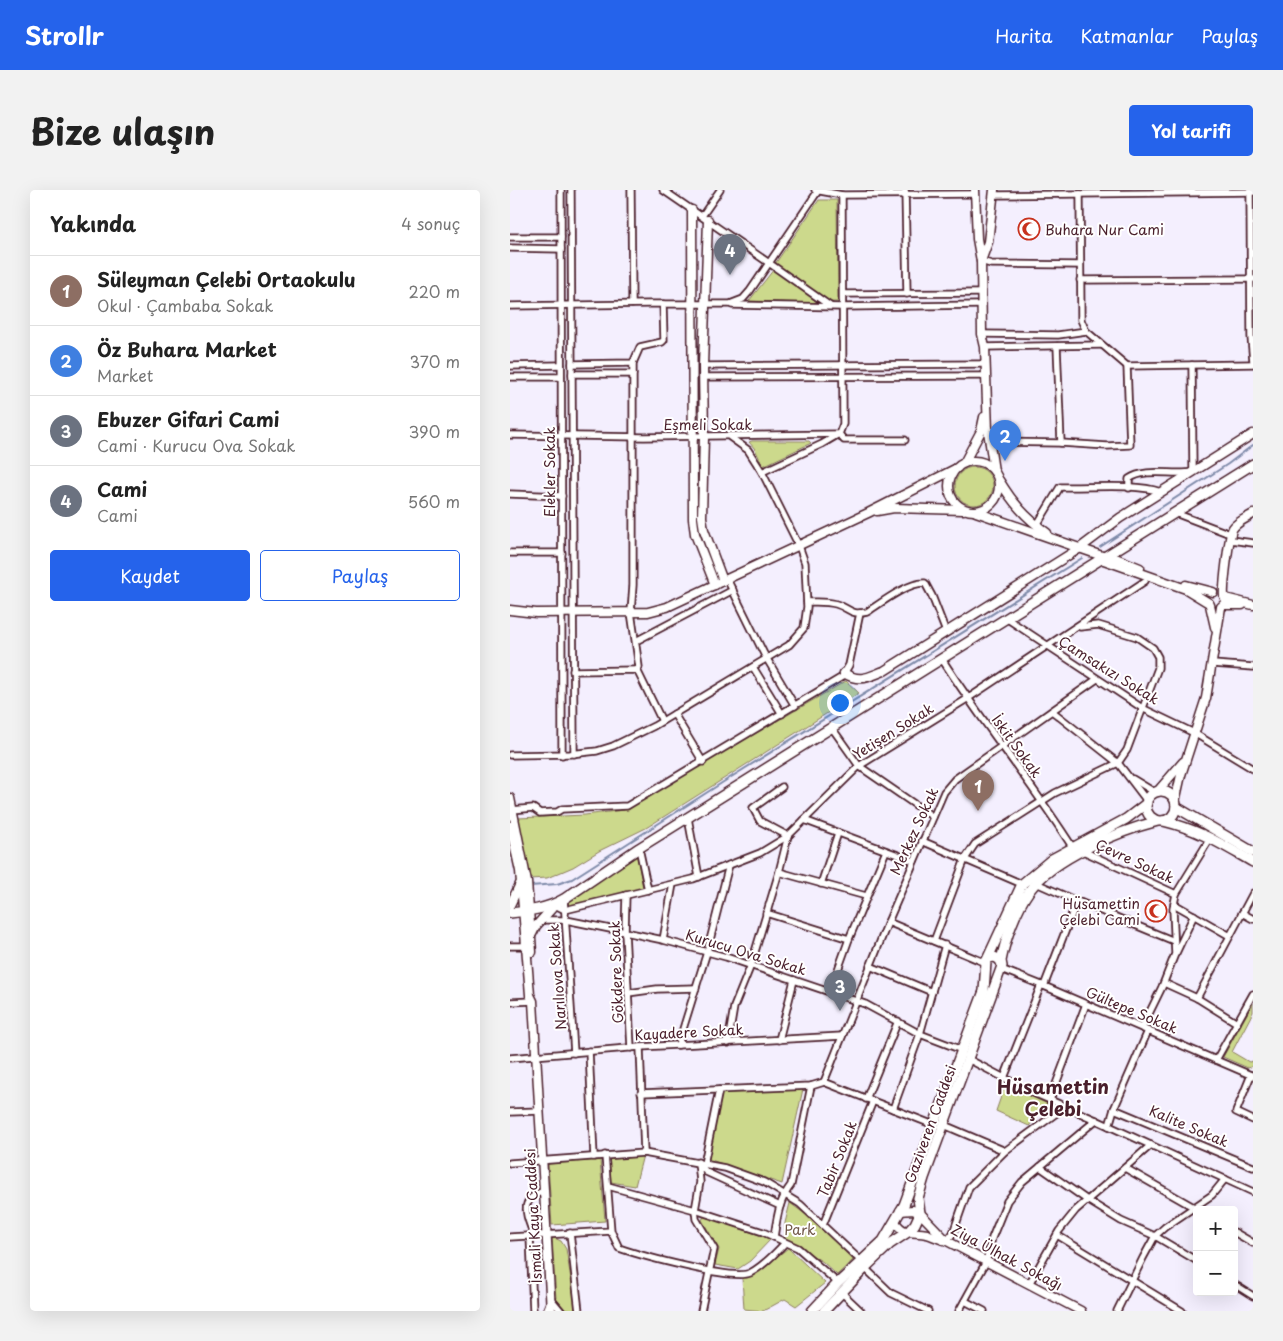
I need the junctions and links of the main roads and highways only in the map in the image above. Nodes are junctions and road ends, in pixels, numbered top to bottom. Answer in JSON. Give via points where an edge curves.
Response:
{"nodes":[{"id":1,"x":1253,"y":464,"type":"edge"},
{"id":2,"x":1147,"y":802,"type":"junction"},
{"id":3,"x":1176,"y":804,"type":"junction"},
{"id":4,"x":1160,"y":821,"type":"junction"},
{"id":5,"x":1253,"y":852,"type":"edge"},
{"id":6,"x":1253,"y":862,"type":"edge"},
{"id":7,"x":510,"y":913,"type":"edge"},
{"id":8,"x":987,"y":963,"type":"junction"},
{"id":9,"x":1000,"y":967,"type":"junction"},
{"id":10,"x":939,"y":1125,"type":"junction"},
{"id":11,"x":863,"y":1264,"type":"junction"},
{"id":12,"x":839,"y":1288,"type":"junction"},
{"id":13,"x":812,"y":1311,"type":"edge"},
{"id":14,"x":824,"y":1311,"type":"edge"}],
"edges":[{"from":1,"to":7,"type":"main road","via":[[639,848],[555,905]]},
{"from":2,"to":3,"type":"main road","via":[[1162,791],[1170,794]]},
{"from":2,"to":4,"type":"main road","via":[[1150,816]]},
{"from":2,"to":8,"type":"main road","name":"Gaziveren Caddesi","via":[[1126,819],[1052,859],[1022,884]]},
{"from":3,"to":4,"type":"main road","via":[[1172,816]]},
{"from":3,"to":5,"type":"main road"},
{"from":4,"to":6,"type":"main road","via":[[1193,829]]},
{"from":4,"to":9,"type":"main road","name":"Gaziveren Caddesi","via":[[1126,830],[1083,851],[1036,882],[1021,905]]},
{"from":8,"to":9,"type":"main road","via":[[995,957]]},
{"from":8,"to":9,"type":"main road","via":[[991,973]]},
{"from":8,"to":10,"type":"main road","name":"Gaziveren Caddesi","via":[[984,991]]},
{"from":9,"to":10,"type":"main road","name":"Gaziveren Caddesi","via":[[968,1059]]},
{"from":10,"to":11,"type":"main road","name":"Gaziveren Caddesi","via":[[895,1222]]},
{"from":10,"to":11,"type":"main road","name":"Gaziveren Caddesi","via":[[918,1198],[920,1213],[915,1224]]},
{"from":11,"to":12,"type":"main road","name":"Gaziveren Caddesi"},
{"from":12,"to":13,"type":"main road","name":"Gaziveren Caddesi"},
{"from":12,"to":14,"type":"main road","name":"Gaziveren Caddesi"}]}
